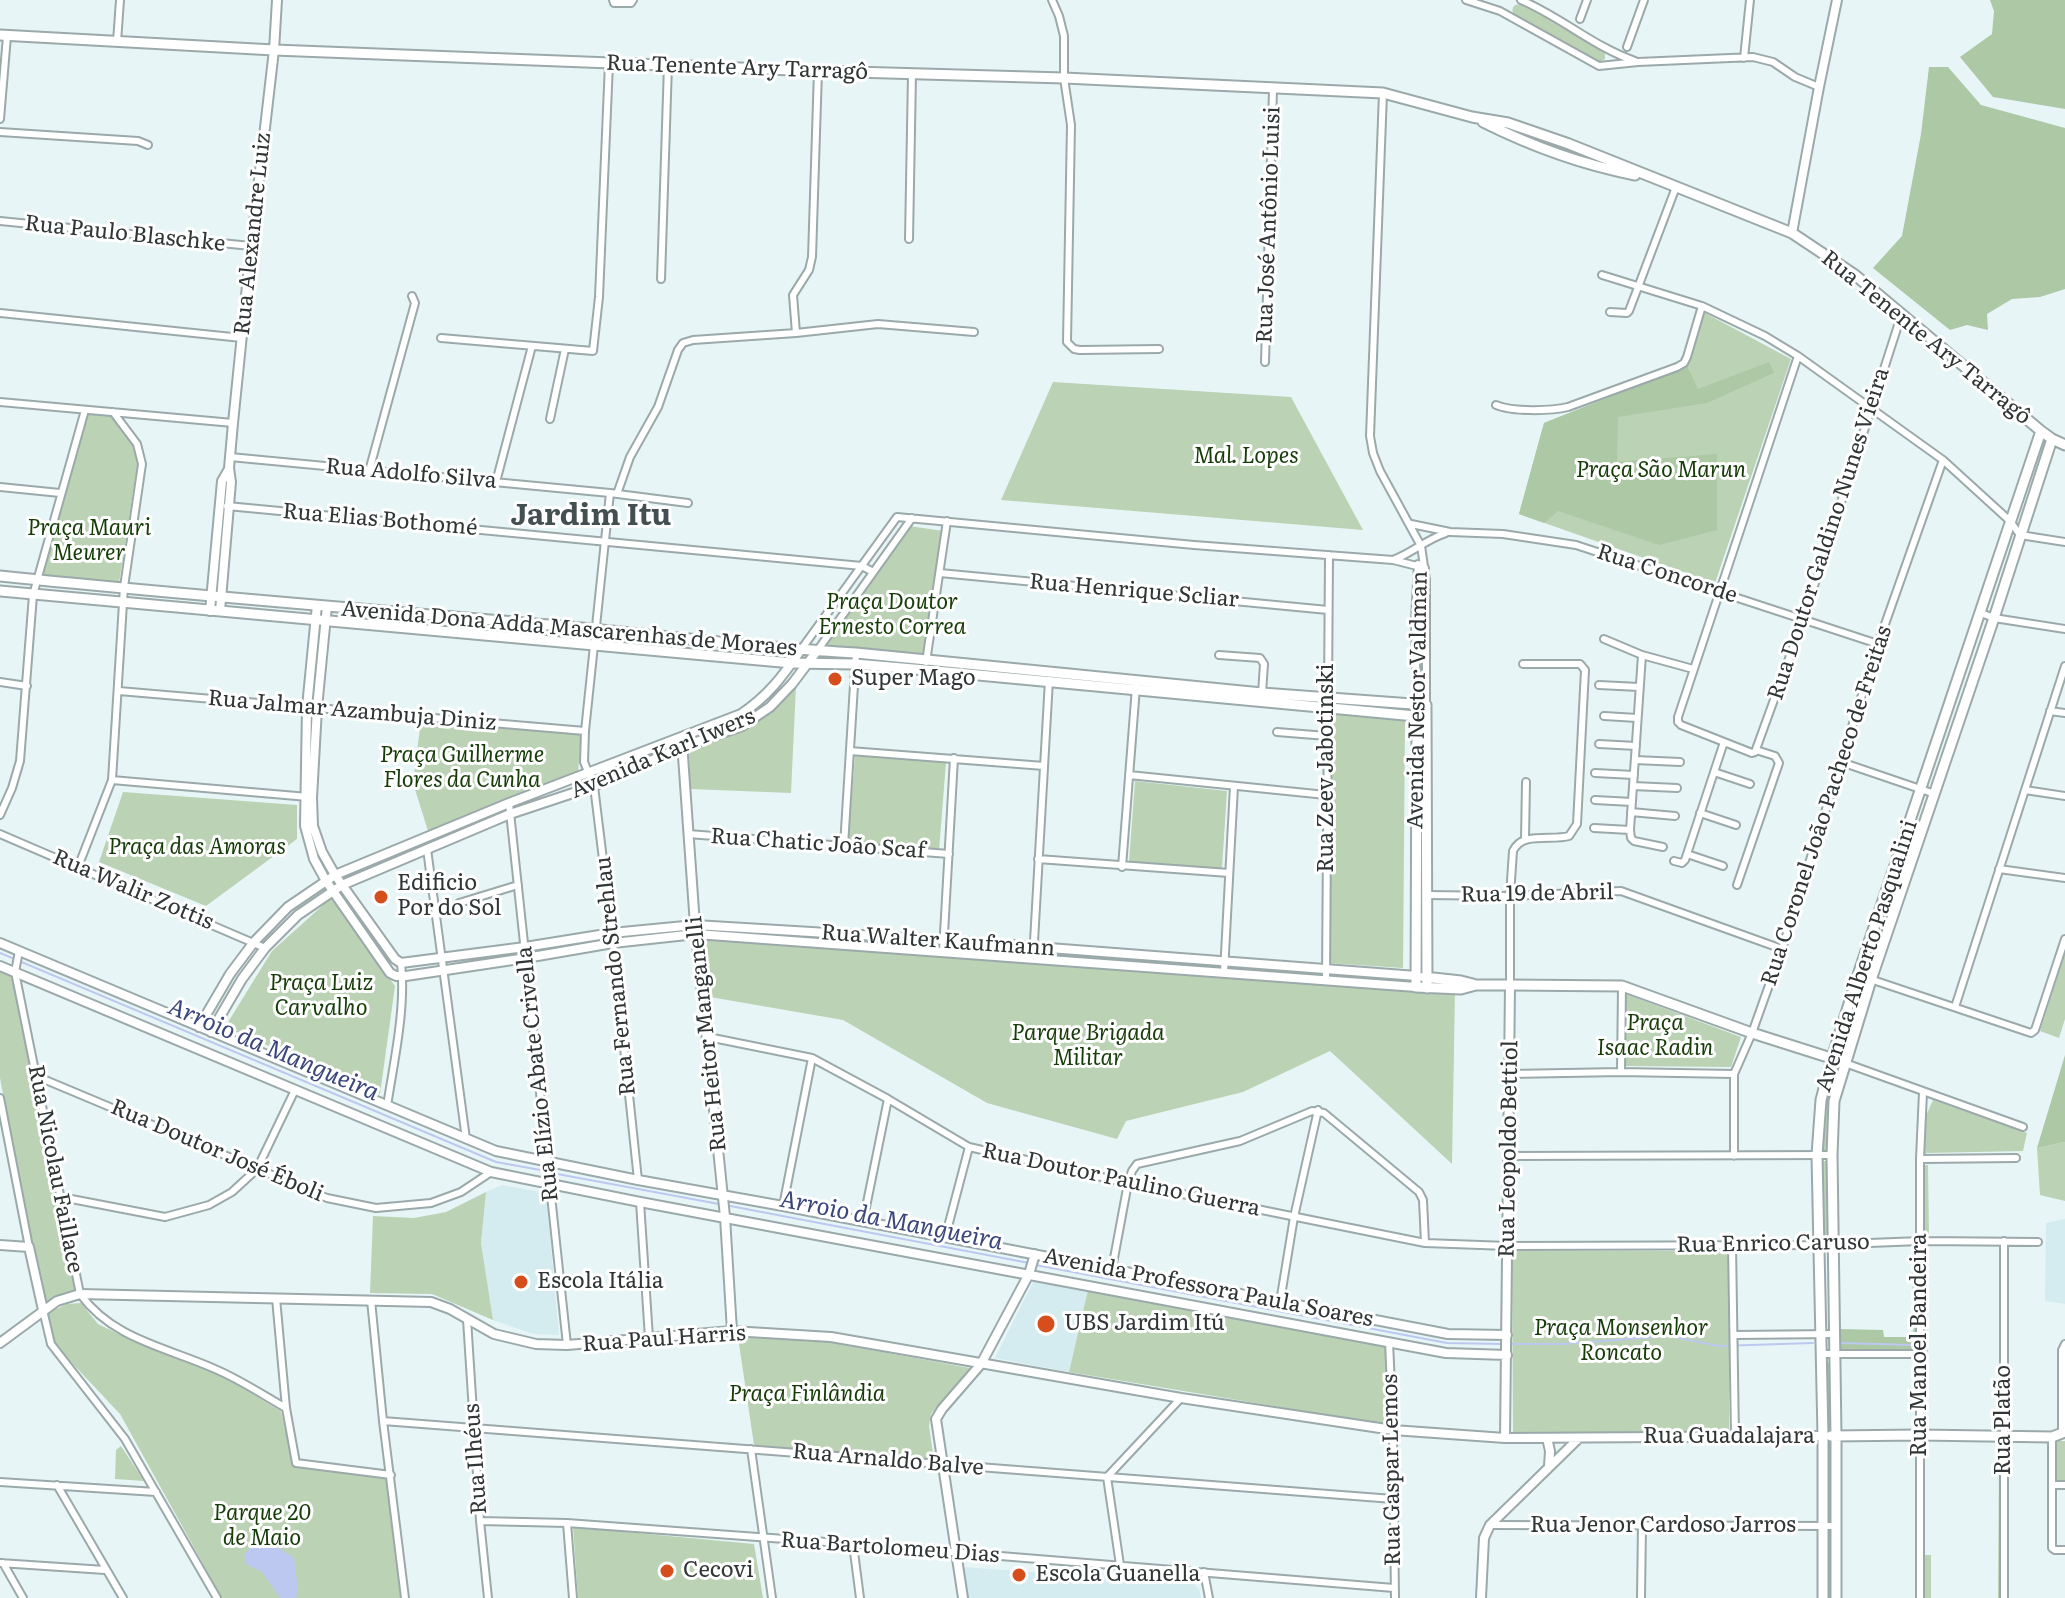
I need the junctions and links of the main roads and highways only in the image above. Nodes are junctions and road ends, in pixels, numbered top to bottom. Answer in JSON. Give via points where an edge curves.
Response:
{"nodes":[{"id":1,"x":4,"y":35,"type":"edge"},
{"id":2,"x":2041,"y":431,"type":"junction"},
{"id":3,"x":2052,"y":439,"type":"junction"},
{"id":4,"x":2065,"y":445,"type":"edge"},
{"id":5,"x":0,"y":576,"type":"edge"},
{"id":6,"x":0,"y":591,"type":"edge"},
{"id":7,"x":856,"y":659,"type":"junction"},
{"id":8,"x":1136,"y":686,"type":"junction"},
{"id":9,"x":1327,"y":703,"type":"junction"},
{"id":10,"x":1422,"y":705,"type":"joint"},
{"id":11,"x":1422,"y":716,"type":"junction"},
{"id":12,"x":1422,"y":982,"type":"junction"},
{"id":13,"x":1832,"y":1058,"type":"junction"},
{"id":14,"x":1845,"y":1063,"type":"junction"},
{"id":15,"x":2064,"y":1432,"type":"edge"},
{"id":16,"x":1823,"y":1436,"type":"junction"},
{"id":17,"x":1836,"y":1436,"type":"junction"},
{"id":18,"x":1823,"y":1598,"type":"edge"},
{"id":19,"x":1836,"y":1598,"type":"edge"}],
"edges":[{"from":1,"to":2,"type":"main road","name":"Rua Tenente Ary Tarragô","via":[[1383,93],[1519,127],[1792,233],[1855,275]]},
{"from":2,"to":3,"type":"main road","name":"Rua Tenente Ary Tarragô"},
{"from":2,"to":13,"type":"main road","name":"Avenida Alberto Pasqualini"},
{"from":3,"to":4,"type":"main road","name":"Rua Tenente Ary Tarragô"},
{"from":3,"to":14,"type":"main road","name":"Avenida Alberto Pasqualini"},
{"from":5,"to":7,"type":"main road","name":"Avenida Dona Adda Mascarenhas de Moraes","via":[[817,651]]},
{"from":6,"to":7,"type":"main road","name":"Avenida Dona Adda Mascarenhas de Moraes","via":[[792,663]]},
{"from":7,"to":8,"type":"main road","name":"Avenida Dona Adda Mascarenhas de Moraes"},
{"from":8,"to":9,"type":"main road","name":"Avenida Dona Adda Mascarenhas de Moraes"},
{"from":8,"to":9,"type":"main road","name":"Avenida Dona Adda Mascarenhas de Moraes","via":[[1262,693]]},
{"from":9,"to":10,"type":"main road","name":"Avenida Dona Adda Mascarenhas de Moraes"},
{"from":9,"to":11,"type":"main road","name":"Avenida Dona Adda Mascarenhas de Moraes"},
{"from":10,"to":11,"type":"main road","name":"Avenida Nestor Valdman"},
{"from":11,"to":12,"type":"main road","name":"Avenida Nestor Valdman"},
{"from":11,"to":12,"type":"main road","name":"Avenida Nestor Valdman"},
{"from":12,"to":13,"type":"main road","name":"Rua Walter Kaufmann","via":[[1461,989],[1622,986]]},
{"from":13,"to":14,"type":"main road","name":"Rua Walter Kaufmann"},
{"from":13,"to":16,"type":"main road","name":"Avenida Alberto Pasqualini","via":[[1821,1100],[1817,1155]]},
{"from":14,"to":17,"type":"main road","name":"Avenida Alberto Pasqualini","via":[[1834,1101],[1832,1155]]},
{"from":15,"to":17,"type":"main road","name":"Rua Guadalajara","via":[[2052,1437]]},
{"from":16,"to":17,"type":"main road","name":"Rua Guadalajara"},
{"from":16,"to":18,"type":"main road","name":"Avenida Alberto Pasqualini"},
{"from":17,"to":19,"type":"main road","name":"Avenida Alberto Pasqualini"}]}
